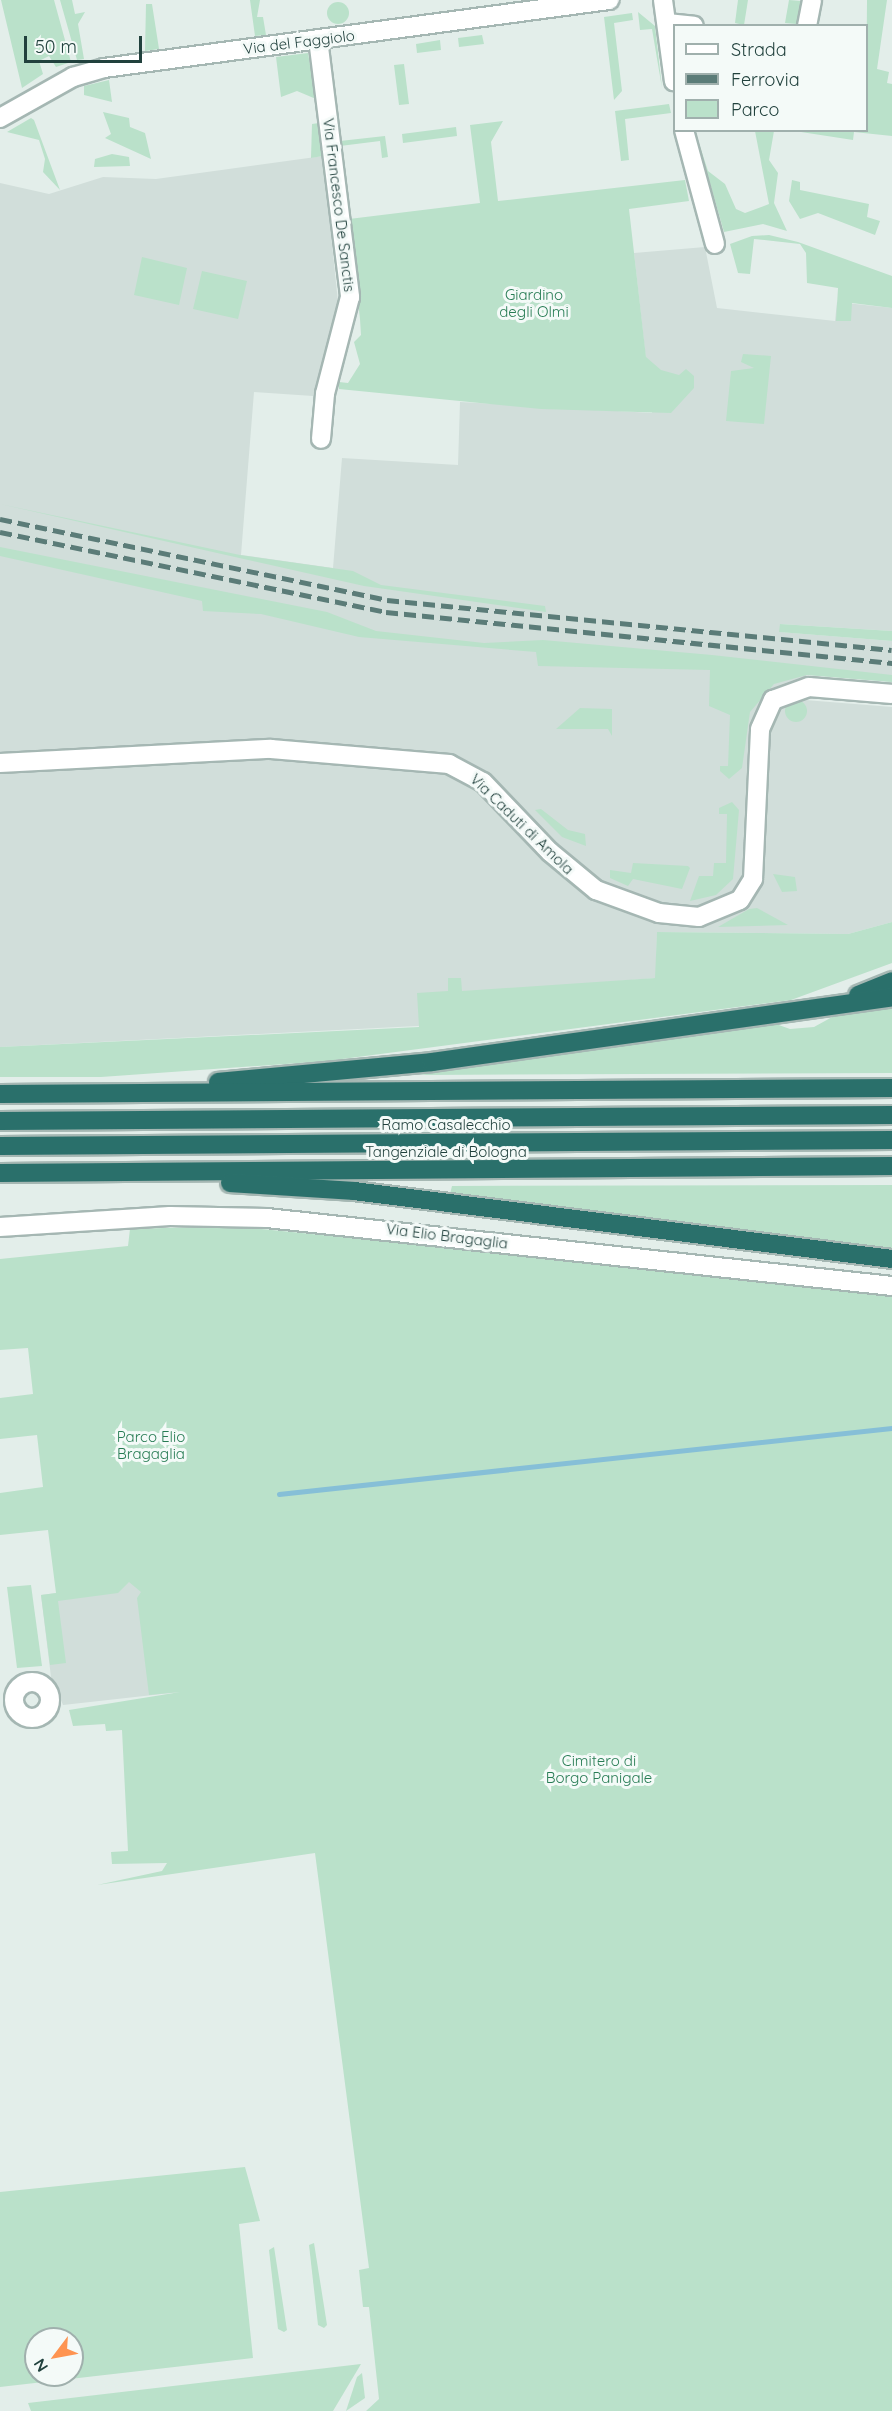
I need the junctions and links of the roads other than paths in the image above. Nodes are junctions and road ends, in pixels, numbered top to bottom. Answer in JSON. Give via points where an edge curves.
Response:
{"nodes":[{"id":1,"x":609,"y":0,"type":"edge"},
{"id":2,"x":663,"y":0,"type":"edge"},
{"id":3,"x":812,"y":0,"type":"edge"},
{"id":4,"x":554,"y":4,"type":"edge"},
{"id":5,"x":667,"y":23,"type":"junction"},
{"id":6,"x":676,"y":24,"type":"edge"},
{"id":7,"x":807,"y":24,"type":"edge"},
{"id":8,"x":318,"y":39,"type":"junction"},
{"id":9,"x":673,"y":66,"type":"edge"},
{"id":10,"x":0,"y":118,"type":"edge"},
{"id":11,"x":685,"y":132,"type":"edge"},
{"id":12,"x":715,"y":244,"type":"dead end"},
{"id":13,"x":321,"y":439,"type":"dead end"},
{"id":14,"x":892,"y":694,"type":"edge"},
{"id":15,"x":0,"y":764,"type":"edge"},
{"id":16,"x":892,"y":981,"type":"edge"},
{"id":17,"x":892,"y":997,"type":"edge"},
{"id":18,"x":809,"y":1009,"type":"junction"},
{"id":19,"x":892,"y":1088,"type":"edge"},
{"id":20,"x":0,"y":1094,"type":"edge"},
{"id":21,"x":39,"y":1094,"type":"junction"},
{"id":22,"x":892,"y":1115,"type":"edge"},
{"id":23,"x":0,"y":1121,"type":"edge"},
{"id":24,"x":892,"y":1140,"type":"edge"},
{"id":25,"x":0,"y":1146,"type":"edge"},
{"id":26,"x":892,"y":1166,"type":"edge"},
{"id":27,"x":0,"y":1173,"type":"edge"},
{"id":28,"x":48,"y":1173,"type":"junction"},
{"id":29,"x":0,"y":1227,"type":"edge"},
{"id":30,"x":892,"y":1259,"type":"edge"},
{"id":31,"x":892,"y":1286,"type":"edge"}],
"edges":[{"from":1,"to":4,"type":"street","name":"Via del Faggiolo"},
{"from":2,"to":5,"type":"street"},
{"from":3,"to":7,"type":"street"},
{"from":4,"to":8,"type":"street","name":"Via del Faggiolo"},
{"from":5,"to":6,"type":"street"},
{"from":5,"to":9,"type":"street"},
{"from":8,"to":10,"type":"street","name":"Via del Faggiolo","via":[[92,70]]},
{"from":8,"to":13,"type":"street","name":"Via Francesco De Sanctis","via":[[350,297],[325,394]]},
{"from":11,"to":12,"type":"street"},
{"from":14,"to":15,"type":"street","name":"Via Caduti di Amola","via":[[800,688],[773,700],[760,729],[753,879],[740,900],[699,917],[659,913],[596,890],[550,852],[483,782],[450,764],[271,749]]},
{"from":16,"to":18,"type":"highway"},
{"from":17,"to":18,"type":"highway"},
{"from":18,"to":21,"type":"highway","via":[[432,1062]]},
{"from":19,"to":21,"type":"highway"},
{"from":20,"to":21,"type":"highway"},
{"from":22,"to":23,"type":"highway","name":"Ramo Casalecchio"},
{"from":24,"to":25,"type":"highway","name":"Ramo Casalecchio"},
{"from":26,"to":28,"type":"highway","name":"Tangenziale di Bologna"},
{"from":27,"to":28,"type":"highway","name":"Tangenziale di Bologna"},
{"from":28,"to":30,"type":"highway","via":[[354,1191]]},
{"from":29,"to":31,"type":"street","name":"Via Elio Bragaglia","via":[[170,1216],[267,1218]]}]}
